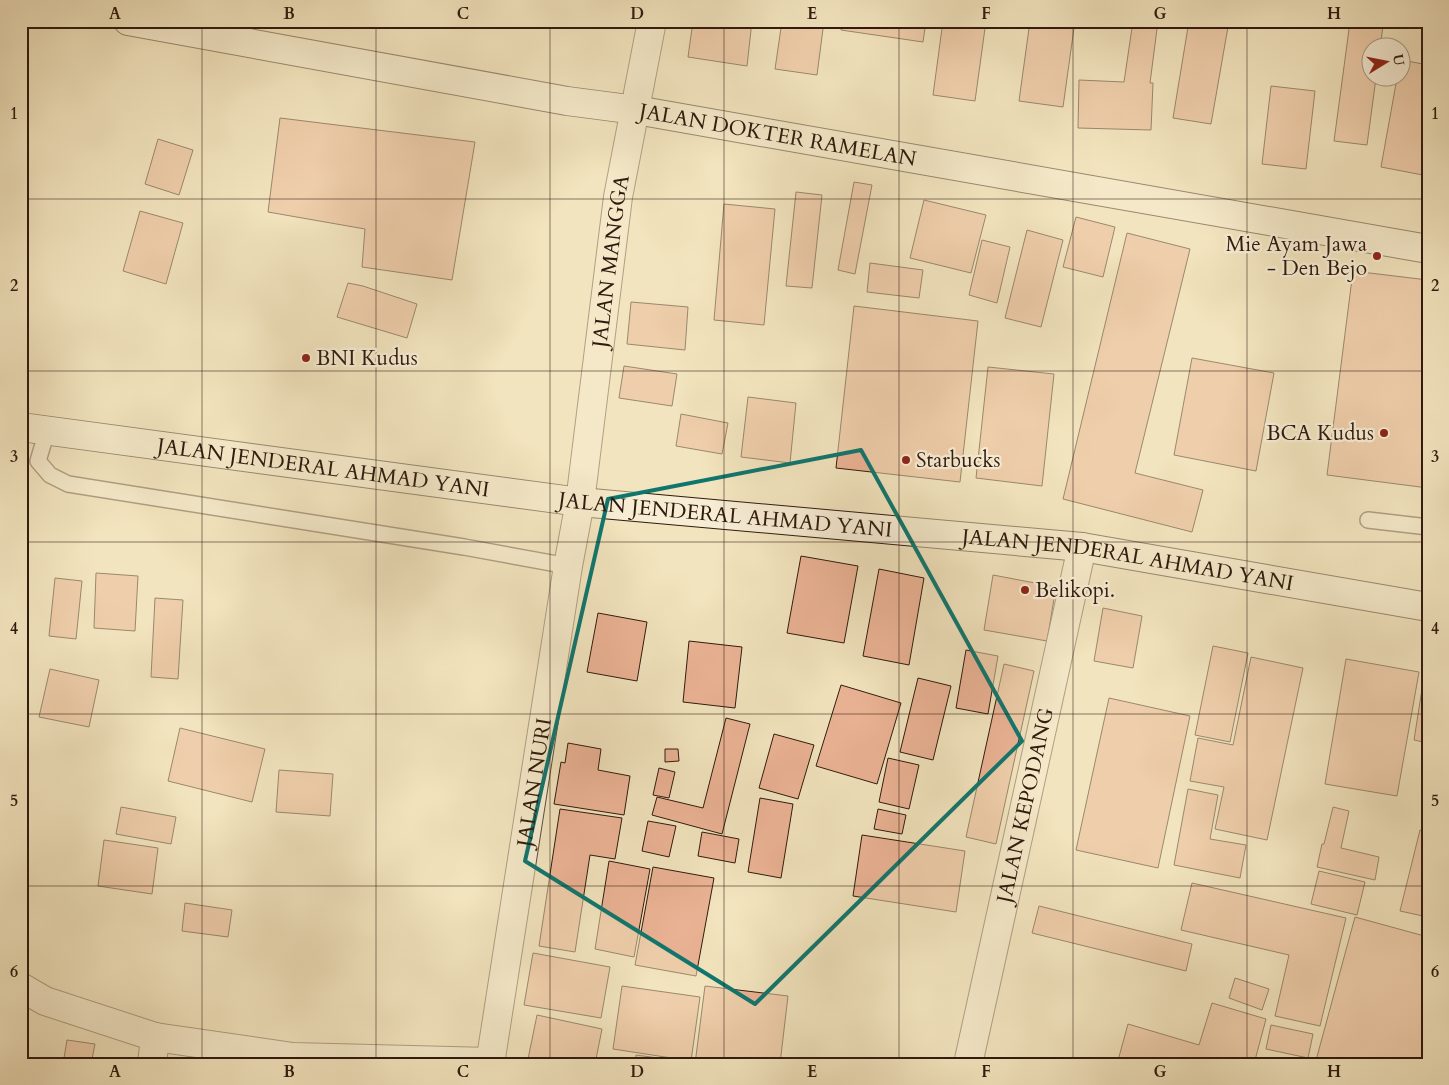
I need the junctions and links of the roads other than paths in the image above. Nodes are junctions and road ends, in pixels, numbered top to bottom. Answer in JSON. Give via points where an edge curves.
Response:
{"nodes":[{"id":1,"x":128,"y":21,"type":"edge"},
{"id":2,"x":652,"y":21,"type":"edge"},
{"id":3,"x":636,"y":110,"type":"junction"},
{"id":4,"x":1428,"y":249,"type":"edge"},
{"id":5,"x":34,"y":429,"type":"edge"},
{"id":6,"x":580,"y":502,"type":"junction"},
{"id":7,"x":1368,"y":520,"type":"dead end"},
{"id":8,"x":1428,"y":527,"type":"edge"},
{"id":9,"x":1082,"y":547,"type":"junction"},
{"id":10,"x":568,"y":566,"type":"junction"},
{"id":11,"x":1428,"y":607,"type":"edge"},
{"id":12,"x":21,"y":987,"type":"edge"},
{"id":13,"x":155,"y":1037,"type":"junction"},
{"id":14,"x":490,"y":1063,"type":"edge"},
{"id":15,"x":152,"y":1064,"type":"edge"},
{"id":16,"x":968,"y":1064,"type":"edge"}],
"edges":[{"from":1,"to":3,"type":"main road","name":"JALAN DOKTER RAMELAN","via":[[567,101]]},
{"from":2,"to":3,"type":"main road","name":"JALAN MANGGA"},
{"from":3,"to":4,"type":"main road","name":"JALAN DOKTER RAMELAN"},
{"from":3,"to":6,"type":"main road","name":"JALAN MANGGA","via":[[618,197]]},
{"from":5,"to":6,"type":"main road","name":"JALAN JENDERAL AHMAD YANI"},
{"from":5,"to":10,"type":"lane","via":[[38,461],[50,475],[68,484]]},
{"from":6,"to":9,"type":"main road","name":"JALAN JENDERAL AHMAD YANI"},
{"from":6,"to":10,"type":"main road","name":"JALAN NURI"},
{"from":7,"to":8,"type":"lane"},
{"from":9,"to":11,"type":"main road","name":"JALAN JENDERAL AHMAD YANI"},
{"from":9,"to":16,"type":"main road","name":"JALAN KEPODANG"},
{"from":10,"to":14,"type":"main road","name":"JALAN NURI"},
{"from":12,"to":13,"type":"main road","via":[[45,1001]]},
{"from":13,"to":14,"type":"main road","via":[[294,1057]]},
{"from":13,"to":15,"type":"main road"}]}
